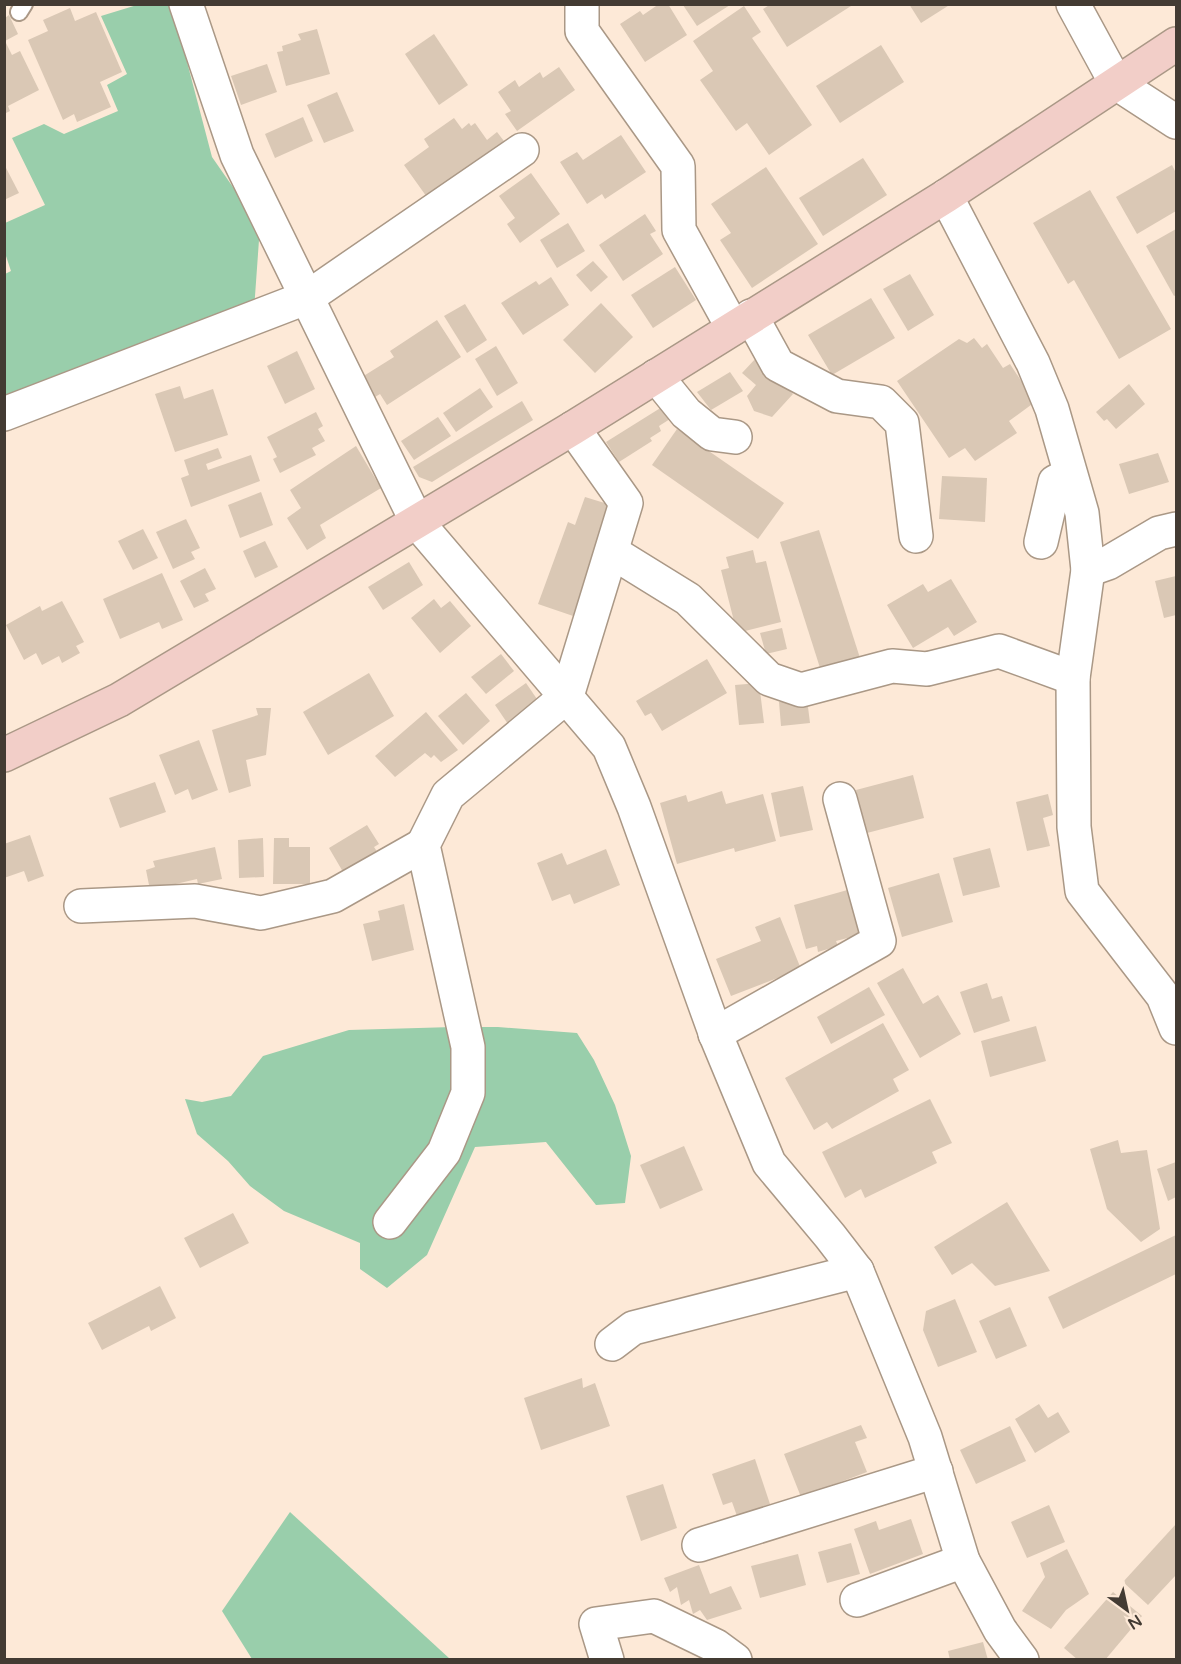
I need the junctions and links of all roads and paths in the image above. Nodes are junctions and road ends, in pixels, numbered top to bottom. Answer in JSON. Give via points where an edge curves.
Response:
{"nodes":[{"id":1,"x":186,"y":4,"type":"edge"},
{"id":2,"x":582,"y":4,"type":"edge"},
{"id":3,"x":1073,"y":4,"type":"edge"},
{"id":4,"x":1176,"y":44,"type":"edge"},
{"id":5,"x":1116,"y":83,"type":"junction"},
{"id":6,"x":1176,"y":122,"type":"edge"},
{"id":7,"x":522,"y":150,"type":"dead end"},
{"id":8,"x":946,"y":196,"type":"junction"},
{"id":9,"x":308,"y":297,"type":"junction"},
{"id":10,"x":742,"y":322,"type":"junction"},
{"id":11,"x":656,"y":376,"type":"junction"},
{"id":12,"x":4,"y":414,"type":"edge"},
{"id":13,"x":573,"y":428,"type":"junction"},
{"id":14,"x":735,"y":437,"type":"dead end"},
{"id":15,"x":1070,"y":474,"type":"junction"},
{"id":16,"x":417,"y":522,"type":"junction"},
{"id":17,"x":1176,"y":529,"type":"edge"},
{"id":18,"x":916,"y":536,"type":"dead end"},
{"id":19,"x":1041,"y":542,"type":"dead end"},
{"id":20,"x":612,"y":552,"type":"junction"},
{"id":21,"x":1088,"y":570,"type":"junction"},
{"id":22,"x":1073,"y":678,"type":"junction"},
{"id":23,"x":567,"y":696,"type":"junction"},
{"id":24,"x":4,"y":755,"type":"edge"},
{"id":25,"x":840,"y":799,"type":"dead end"},
{"id":26,"x":423,"y":845,"type":"junction"},
{"id":27,"x":81,"y":906,"type":"dead end"},
{"id":28,"x":1175,"y":1021,"type":"edge"},
{"id":29,"x":715,"y":1034,"type":"junction"},
{"id":30,"x":390,"y":1222,"type":"dead end"},
{"id":31,"x":857,"y":1271,"type":"junction"},
{"id":32,"x":612,"y":1344,"type":"dead end"},
{"id":33,"x":936,"y":1471,"type":"junction"},
{"id":34,"x":699,"y":1545,"type":"dead end"},
{"id":35,"x":963,"y":1561,"type":"junction"},
{"id":36,"x":857,"y":1600,"type":"dead end"},
{"id":37,"x":606,"y":1659,"type":"edge"},
{"id":38,"x":735,"y":1659,"type":"edge"},
{"id":39,"x":1022,"y":1659,"type":"edge"}],
"edges":[{"from":1,"to":9,"type":"street","via":[[237,154]]},
{"from":2,"to":10,"type":"street","via":[[582,31],[678,166],[679,230]]},
{"from":3,"to":5,"type":"street"},
{"from":4,"to":5,"type":"street"},
{"from":5,"to":6,"type":"street"},
{"from":5,"to":8,"type":"street"},
{"from":7,"to":9,"type":"street"},
{"from":8,"to":10,"type":"street"},
{"from":8,"to":15,"type":"street","via":[[1034,363]]},
{"from":9,"to":12,"type":"street"},
{"from":9,"to":16,"type":"street"},
{"from":10,"to":11,"type":"street"},
{"from":10,"to":18,"type":"street","via":[[778,365],[837,396],[881,402],[902,423]]},
{"from":11,"to":13,"type":"street"},
{"from":11,"to":14,"type":"street","via":[[686,413],[712,434]]},
{"from":13,"to":16,"type":"street"},
{"from":13,"to":20,"type":"street","via":[[626,503]]},
{"from":15,"to":19,"type":"street","via":[[1055,482]]},
{"from":15,"to":21,"type":"street","via":[[1082,513]]},
{"from":16,"to":23,"type":"street"},
{"from":16,"to":24,"type":"street","via":[[119,700]]},
{"from":17,"to":21,"type":"street","via":[[1158,533],[1108,563]]},
{"from":20,"to":22,"type":"street","via":[[688,600],[769,679],[801,690],[892,666],[927,669],[999,651]]},
{"from":20,"to":23,"type":"street"},
{"from":21,"to":22,"type":"street"},
{"from":22,"to":28,"type":"street","via":[[1074,827],[1082,891],[1163,996]]},
{"from":23,"to":26,"type":"street","via":[[448,795]]},
{"from":23,"to":29,"type":"street","via":[[609,747]]},
{"from":25,"to":29,"type":"street","via":[[879,941]]},
{"from":26,"to":27,"type":"street","via":[[333,896],[261,914],[195,901]]},
{"from":26,"to":30,"type":"street","via":[[468,1047],[468,1093],[444,1152]]},
{"from":29,"to":31,"type":"street","via":[[768,1163]]},
{"from":31,"to":32,"type":"street","via":[[633,1328]]},
{"from":31,"to":33,"type":"street"},
{"from":33,"to":34,"type":"street"},
{"from":33,"to":35,"type":"street"},
{"from":35,"to":36,"type":"street"},
{"from":35,"to":39,"type":"street","via":[[1000,1630]]},
{"from":37,"to":38,"type":"street","via":[[596,1624],[654,1616]]}]}
